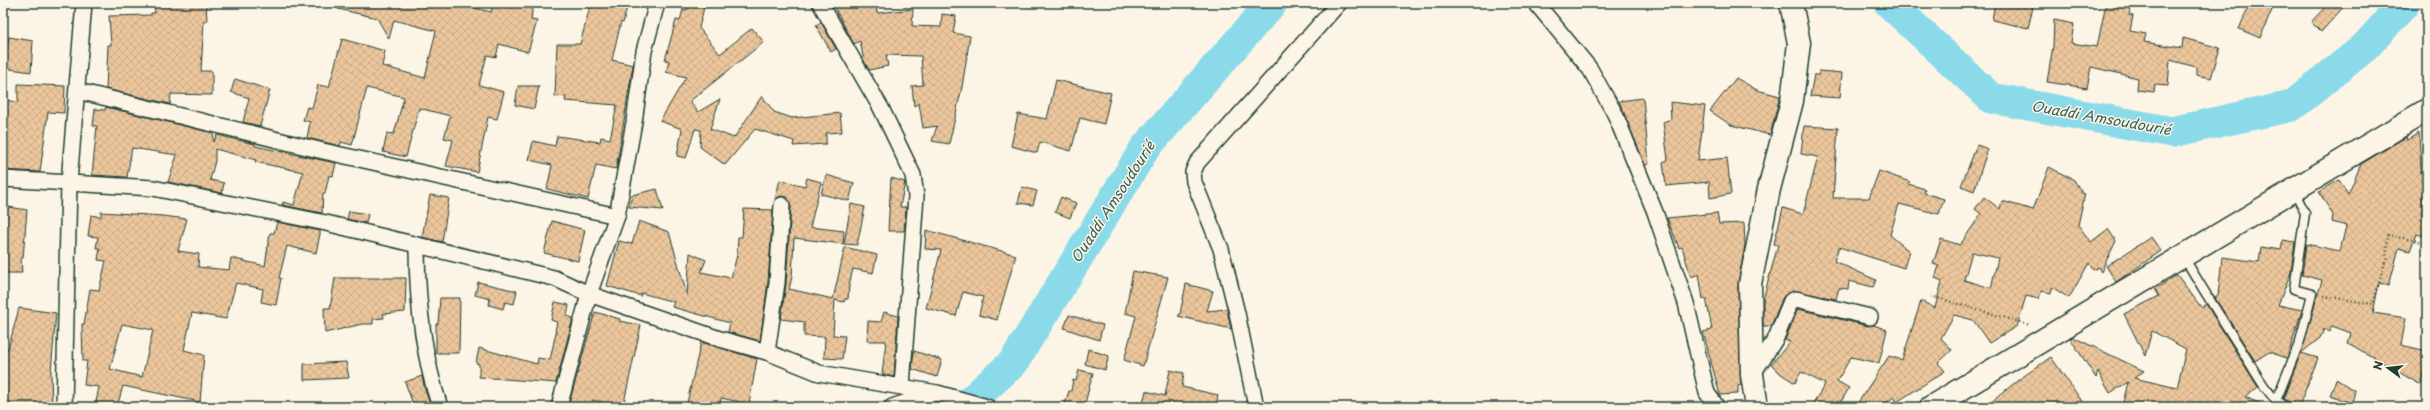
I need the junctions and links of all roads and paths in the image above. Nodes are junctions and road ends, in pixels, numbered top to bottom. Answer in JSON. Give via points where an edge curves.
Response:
{"nodes":[{"id":1,"x":84,"y":3,"type":"edge"},
{"id":2,"x":657,"y":3,"type":"edge"},
{"id":3,"x":820,"y":3,"type":"edge"},
{"id":4,"x":1339,"y":3,"type":"edge"},
{"id":5,"x":1536,"y":3,"type":"edge"},
{"id":6,"x":1790,"y":3,"type":"edge"},
{"id":7,"x":78,"y":91,"type":"junction"},
{"id":8,"x":2427,"y":110,"type":"edge"},
{"id":9,"x":3,"y":179,"type":"edge"},
{"id":10,"x":69,"y":182,"type":"junction"},
{"id":11,"x":2294,"y":191,"type":"junction"},
{"id":12,"x":782,"y":205,"type":"dead end"},
{"id":13,"x":617,"y":216,"type":"junction"},
{"id":14,"x":2427,"y":243,"type":"edge"},
{"id":15,"x":417,"y":246,"type":"junction"},
{"id":16,"x":2182,"y":255,"type":"junction"},
{"id":17,"x":589,"y":294,"type":"junction"},
{"id":18,"x":2312,"y":294,"type":"junction"},
{"id":19,"x":1930,"y":296,"type":"dead end"},
{"id":20,"x":1870,"y":317,"type":"dead end"},
{"id":21,"x":2055,"y":332,"type":"junction"},
{"id":22,"x":767,"y":352,"type":"junction"},
{"id":23,"x":1752,"y":375,"type":"junction"},
{"id":24,"x":902,"y":386,"type":"junction"},
{"id":25,"x":937,"y":393,"type":"junction"},
{"id":26,"x":2276,"y":401,"type":"junction"},
{"id":27,"x":64,"y":407,"type":"edge"},
{"id":28,"x":440,"y":407,"type":"edge"},
{"id":29,"x":559,"y":407,"type":"edge"},
{"id":30,"x":892,"y":407,"type":"edge"},
{"id":31,"x":987,"y":407,"type":"edge"},
{"id":32,"x":1256,"y":407,"type":"edge"},
{"id":33,"x":1717,"y":407,"type":"edge"},
{"id":34,"x":1757,"y":407,"type":"edge"},
{"id":35,"x":1931,"y":407,"type":"edge"},
{"id":36,"x":2285,"y":407,"type":"edge"}],
"edges":[{"from":1,"to":7,"type":"street"},
{"from":2,"to":13,"type":"street","via":[[644,51]]},
{"from":3,"to":24,"type":"street","via":[[881,108],[913,175],[916,196]]},
{"from":4,"to":32,"type":"street","via":[[1197,163],[1193,172],[1194,182],[1223,256]]},
{"from":5,"to":33,"type":"street","via":[[1590,69],[1615,114],[1655,212],[1686,303],[1706,393]]},
{"from":6,"to":23,"type":"street","via":[[1799,43],[1792,101],[1769,189],[1750,284]]},
{"from":7,"to":10,"type":"street"},
{"from":7,"to":13,"type":"street","via":[[323,151]]},
{"from":8,"to":11,"type":"street"},
{"from":9,"to":10,"type":"street"},
{"from":10,"to":15,"type":"street","via":[[153,188],[326,223]]},
{"from":10,"to":27,"type":"street"},
{"from":11,"to":16,"type":"street"},
{"from":11,"to":18,"type":"lane","via":[[2305,213],[2294,289]]},
{"from":12,"to":22,"type":"street","via":[[777,283]]},
{"from":13,"to":17,"type":"street"},
{"from":14,"to":18,"type":"path","via":[[2388,235],[2386,259],[2373,304]]},
{"from":15,"to":17,"type":"street","via":[[554,278]]},
{"from":15,"to":28,"type":"street","via":[[417,290]]},
{"from":16,"to":21,"type":"street"},
{"from":16,"to":26,"type":"lane","via":[[2211,304]]},
{"from":17,"to":22,"type":"street","via":[[699,332]]},
{"from":17,"to":29,"type":"street"},
{"from":18,"to":26,"type":"lane","via":[[2300,341]]},
{"from":19,"to":21,"type":"path"},
{"from":20,"to":23,"type":"street","via":[[1796,299],[1791,301],[1776,338]]},
{"from":21,"to":35,"type":"street"},
{"from":22,"to":24,"type":"street","via":[[819,373]]},
{"from":23,"to":34,"type":"street"},
{"from":24,"to":25,"type":"street"},
{"from":25,"to":30,"type":"street"},
{"from":25,"to":31,"type":"street"},
{"from":26,"to":36,"type":"lane"}]}
